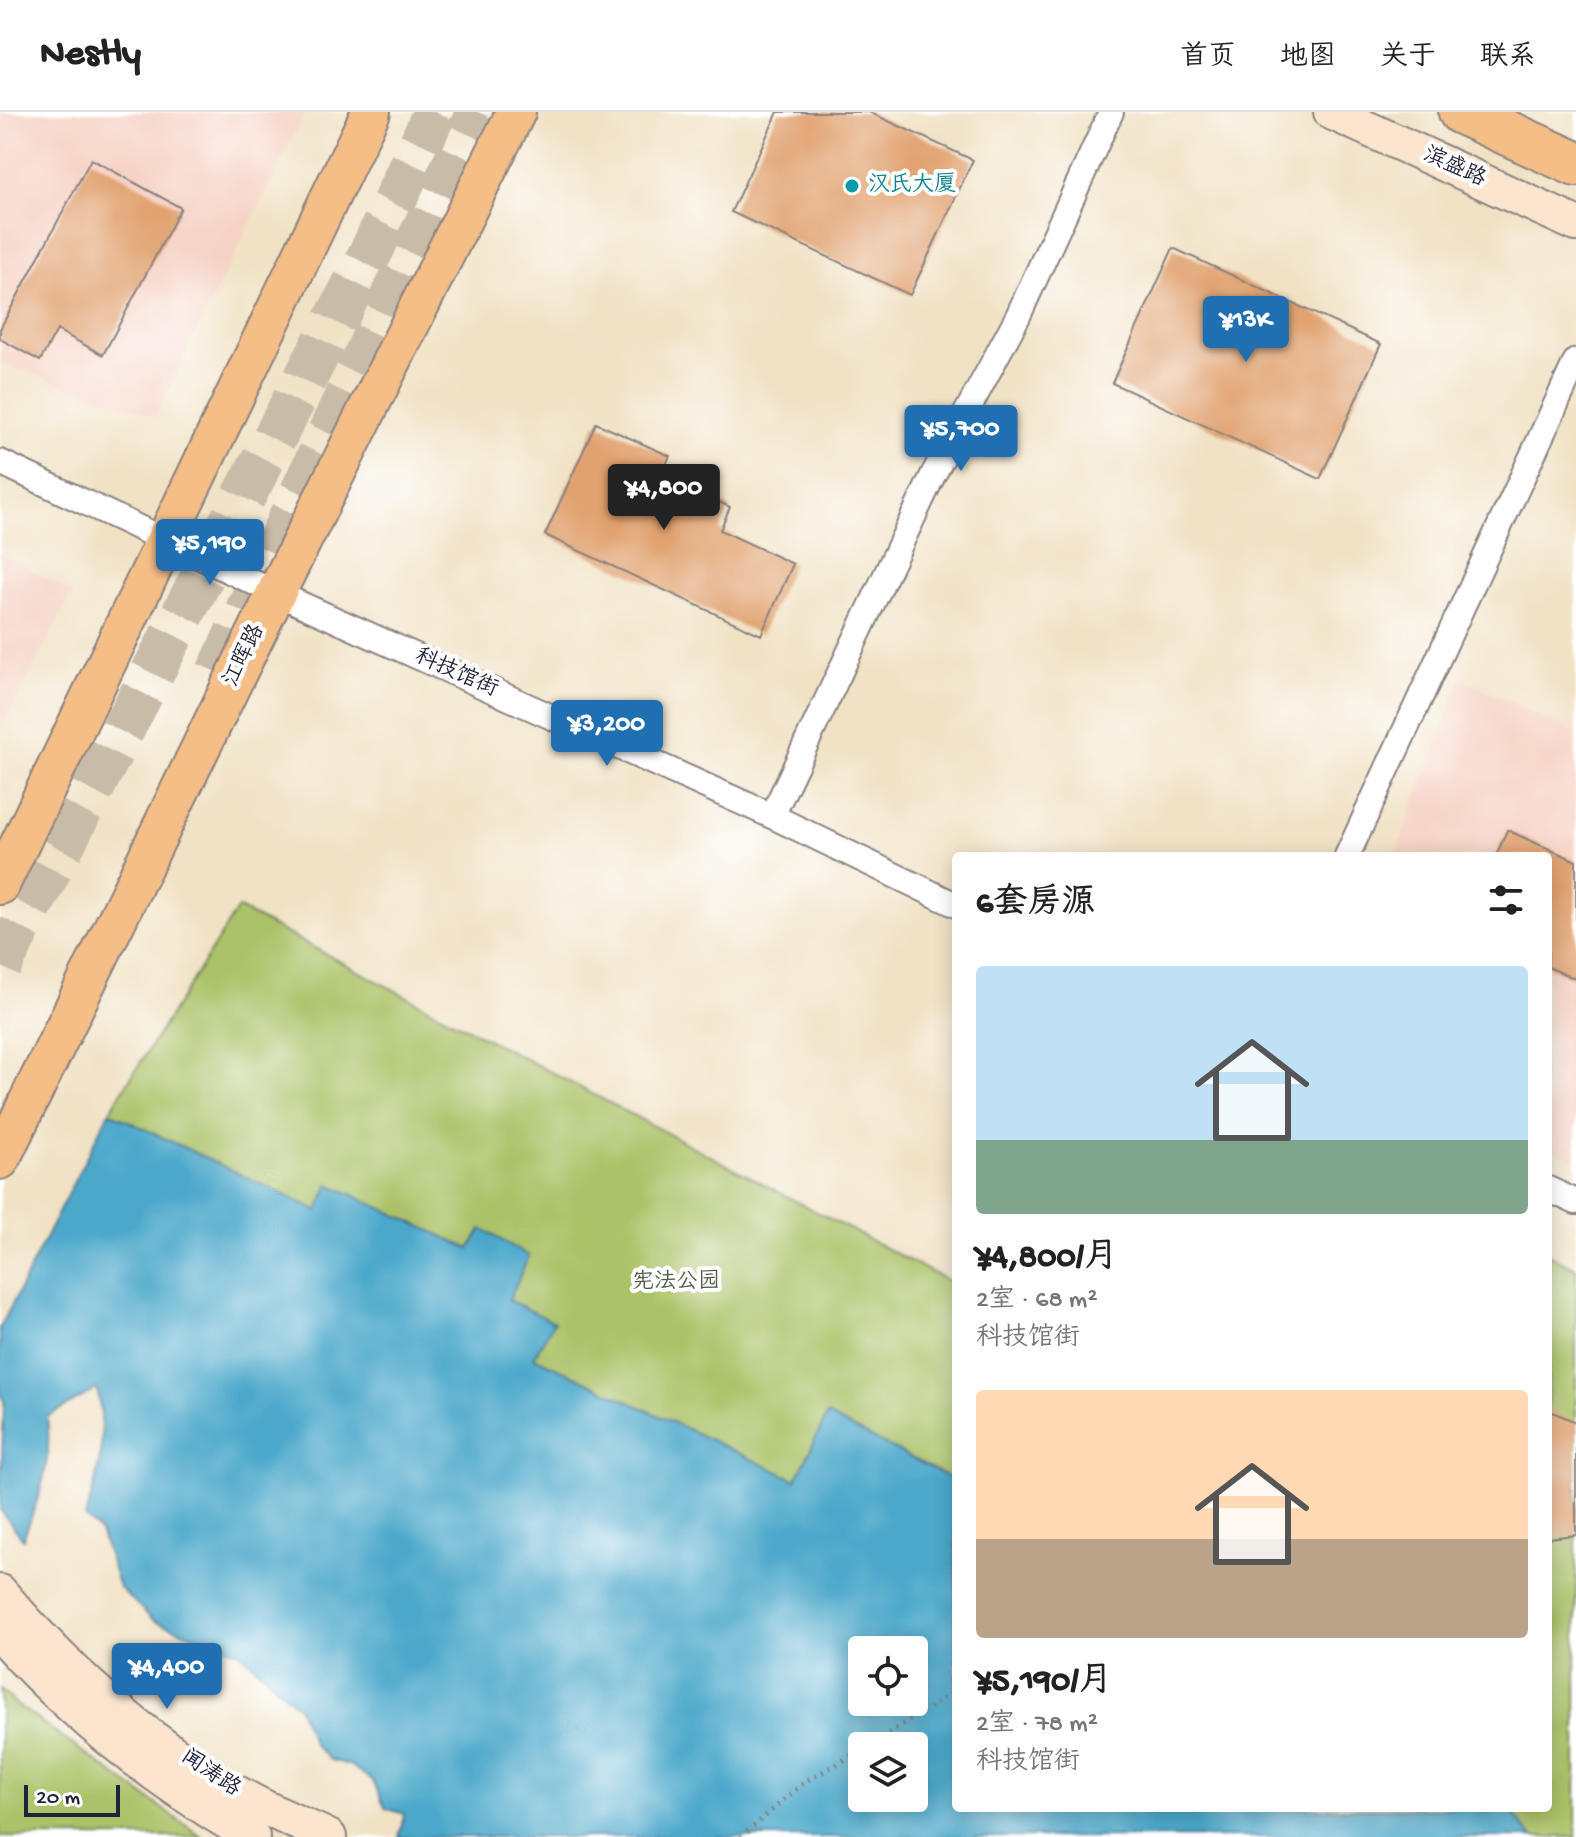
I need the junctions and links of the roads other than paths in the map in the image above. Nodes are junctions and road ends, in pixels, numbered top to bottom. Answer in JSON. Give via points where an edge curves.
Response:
{"nodes":[{"id":1,"x":371,"y":112,"type":"edge"},
{"id":2,"x":516,"y":112,"type":"edge"},
{"id":3,"x":1111,"y":112,"type":"edge"},
{"id":4,"x":1331,"y":112,"type":"edge"},
{"id":5,"x":1461,"y":112,"type":"edge"},
{"id":6,"x":1576,"y":164,"type":"edge"},
{"id":7,"x":1576,"y":224,"type":"edge"},
{"id":8,"x":1576,"y":361,"type":"edge"},
{"id":9,"x":0,"y":462,"type":"edge"},
{"id":10,"x":167,"y":538,"type":"junction"},
{"id":11,"x":276,"y":593,"type":"junction"},
{"id":12,"x":772,"y":816,"type":"junction"},
{"id":13,"x":1349,"y":852,"type":"edge"},
{"id":14,"x":0,"y":885,"type":"edge"},
{"id":15,"x":952,"y":903,"type":"edge"},
{"id":16,"x":0,"y":1160,"type":"edge"},
{"id":17,"x":1552,"y":1191,"type":"edge"},
{"id":18,"x":1576,"y":1202,"type":"edge"},
{"id":19,"x":0,"y":1592,"type":"edge"},
{"id":20,"x":0,"y":1634,"type":"edge"},
{"id":21,"x":252,"y":1837,"type":"edge"},
{"id":22,"x":329,"y":1837,"type":"edge"}],
"edges":[{"from":1,"to":10,"type":"main road"},
{"from":2,"to":11,"type":"main road","name":"江晖路"},
{"from":3,"to":12,"type":"street","via":[[1018,316],[933,475]]},
{"from":4,"to":7,"type":"main road","name":"滨盛路"},
{"from":5,"to":6,"type":"highway"},
{"from":8,"to":13,"type":"street"},
{"from":9,"to":10,"type":"street","name":"科技馆街"},
{"from":10,"to":11,"type":"street","name":"科技馆街"},
{"from":10,"to":14,"type":"main road"},
{"from":11,"to":12,"type":"street","name":"科技馆街"},
{"from":11,"to":16,"type":"main road","name":"江晖路"},
{"from":12,"to":15,"type":"street","name":"科技馆街"},
{"from":17,"to":18,"type":"street"},
{"from":19,"to":22,"type":"main road","name":"闻涛路","via":[[82,1680],[140,1728],[245,1798]]},
{"from":20,"to":21,"type":"main road","name":"闻涛路","via":[[108,1739],[179,1794]]}]}
